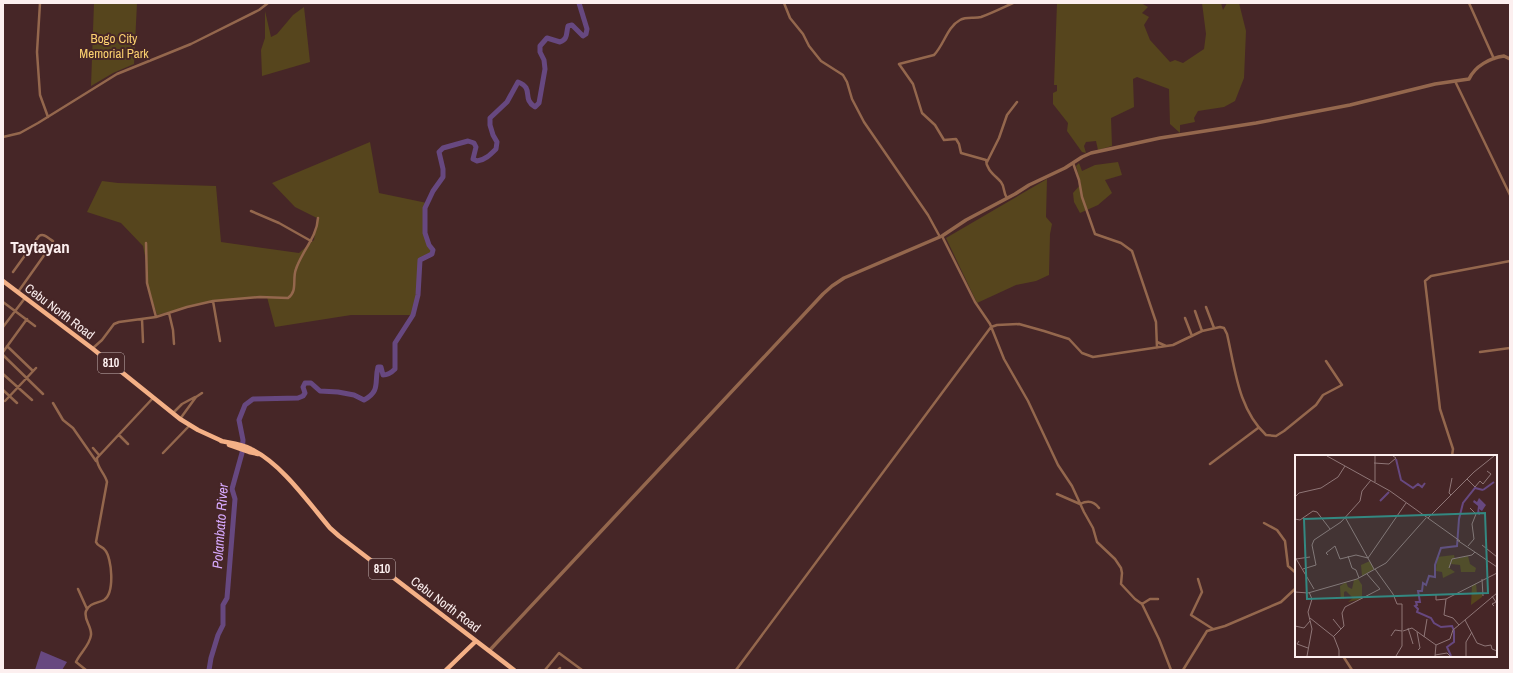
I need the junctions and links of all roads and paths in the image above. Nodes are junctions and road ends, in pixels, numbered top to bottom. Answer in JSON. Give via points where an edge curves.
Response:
{"nodes":[{"id":1,"x":40,"y":3,"type":"edge"},
{"id":2,"x":268,"y":3,"type":"edge"},
{"id":3,"x":784,"y":3,"type":"edge"},
{"id":4,"x":1013,"y":3,"type":"edge"},
{"id":5,"x":1469,"y":3,"type":"edge"},
{"id":6,"x":1494,"y":59,"type":"junction"},
{"id":7,"x":1510,"y":59,"type":"edge"},
{"id":8,"x":1455,"y":81,"type":"junction"},
{"id":9,"x":1017,"y":102,"type":"dead end"},
{"id":10,"x":48,"y":117,"type":"junction"},
{"id":11,"x":3,"y":136,"type":"edge"},
{"id":12,"x":1073,"y":163,"type":"junction"},
{"id":13,"x":986,"y":164,"type":"junction"},
{"id":14,"x":1510,"y":194,"type":"edge"},
{"id":15,"x":1007,"y":198,"type":"junction"},
{"id":16,"x":251,"y":211,"type":"dead end"},
{"id":17,"x":318,"y":218,"type":"dead end"},
{"id":18,"x":941,"y":237,"type":"junction"},
{"id":19,"x":310,"y":241,"type":"junction"},
{"id":20,"x":146,"y":243,"type":"dead end"},
{"id":21,"x":55,"y":253,"type":"dead end"},
{"id":22,"x":45,"y":254,"type":"junction"},
{"id":23,"x":1510,"y":260,"type":"edge"},
{"id":24,"x":13,"y":272,"type":"dead end"},
{"id":25,"x":3,"y":281,"type":"edge"},
{"id":26,"x":18,"y":292,"type":"junction"},
{"id":27,"x":25,"y":298,"type":"junction"},
{"id":28,"x":213,"y":301,"type":"junction"},
{"id":29,"x":3,"y":302,"type":"edge"},
{"id":30,"x":1206,"y":307,"type":"dead end"},
{"id":31,"x":16,"y":311,"type":"junction"},
{"id":32,"x":1195,"y":311,"type":"dead end"},
{"id":33,"x":169,"y":313,"type":"junction"},
{"id":34,"x":156,"y":317,"type":"junction"},
{"id":35,"x":1185,"y":318,"type":"dead end"},
{"id":36,"x":27,"y":319,"type":"junction"},
{"id":37,"x":142,"y":319,"type":"junction"},
{"id":38,"x":35,"y":326,"type":"dead end"},
{"id":39,"x":3,"y":327,"type":"edge"},
{"id":40,"x":992,"y":327,"type":"junction"},
{"id":41,"x":1214,"y":328,"type":"junction"},
{"id":42,"x":1202,"y":331,"type":"junction"},
{"id":43,"x":1192,"y":336,"type":"junction"},
{"id":44,"x":143,"y":342,"type":"dead end"},
{"id":45,"x":220,"y":342,"type":"dead end"},
{"id":46,"x":1157,"y":342,"type":"junction"},
{"id":47,"x":174,"y":344,"type":"dead end"},
{"id":48,"x":7,"y":346,"type":"junction"},
{"id":49,"x":1166,"y":346,"type":"junction"},
{"id":50,"x":1157,"y":348,"type":"junction"},
{"id":51,"x":1510,"y":348,"type":"edge"},
{"id":52,"x":93,"y":349,"type":"junction"},
{"id":53,"x":1480,"y":352,"type":"dead end"},
{"id":54,"x":3,"y":353,"type":"edge"},
{"id":55,"x":1326,"y":361,"type":"dead end"},
{"id":56,"x":36,"y":368,"type":"dead end"},
{"id":57,"x":33,"y":371,"type":"junction"},
{"id":58,"x":3,"y":374,"type":"edge"},
{"id":59,"x":26,"y":378,"type":"junction"},
{"id":60,"x":18,"y":388,"type":"junction"},
{"id":61,"x":3,"y":390,"type":"edge"},
{"id":62,"x":202,"y":392,"type":"dead end"},
{"id":63,"x":43,"y":394,"type":"dead end"},
{"id":64,"x":9,"y":396,"type":"junction"},
{"id":65,"x":196,"y":397,"type":"junction"},
{"id":66,"x":153,"y":398,"type":"junction"},
{"id":67,"x":5,"y":400,"type":"dead end"},
{"id":68,"x":32,"y":400,"type":"dead end"},
{"id":69,"x":16,"y":403,"type":"dead end"},
{"id":70,"x":53,"y":403,"type":"dead end"},
{"id":71,"x":173,"y":413,"type":"junction"},
{"id":72,"x":180,"y":418,"type":"junction"},
{"id":73,"x":190,"y":425,"type":"junction"},
{"id":74,"x":1258,"y":428,"type":"junction"},
{"id":75,"x":119,"y":435,"type":"junction"},
{"id":76,"x":128,"y":444,"type":"dead end"},
{"id":77,"x":93,"y":448,"type":"dead end"},
{"id":78,"x":163,"y":453,"type":"dead end"},
{"id":79,"x":99,"y":455,"type":"junction"},
{"id":80,"x":1452,"y":455,"type":"edge"},
{"id":81,"x":96,"y":461,"type":"junction"},
{"id":82,"x":1210,"y":464,"type":"dead end"},
{"id":83,"x":1057,"y":494,"type":"dead end"},
{"id":84,"x":1080,"y":504,"type":"junction"},
{"id":85,"x":1099,"y":508,"type":"dead end"},
{"id":86,"x":1264,"y":523,"type":"dead end"},
{"id":87,"x":1295,"y":571,"type":"edge"},
{"id":88,"x":1198,"y":579,"type":"dead end"},
{"id":89,"x":78,"y":589,"type":"dead end"},
{"id":90,"x":1295,"y":589,"type":"edge"},
{"id":91,"x":1158,"y":598,"type":"dead end"},
{"id":92,"x":1142,"y":604,"type":"junction"},
{"id":93,"x":87,"y":609,"type":"junction"},
{"id":94,"x":1214,"y":629,"type":"junction"},
{"id":95,"x":476,"y":641,"type":"junction"},
{"id":96,"x":489,"y":651,"type":"junction"},
{"id":97,"x":1345,"y":657,"type":"edge"},
{"id":98,"x":86,"y":670,"type":"edge"},
{"id":99,"x":446,"y":670,"type":"edge"},
{"id":100,"x":514,"y":670,"type":"edge"},
{"id":101,"x":545,"y":670,"type":"edge"},
{"id":102,"x":582,"y":670,"type":"edge"},
{"id":103,"x":736,"y":670,"type":"edge"},
{"id":104,"x":1171,"y":670,"type":"edge"},
{"id":105,"x":1184,"y":670,"type":"edge"},
{"id":106,"x":1352,"y":670,"type":"edge"}],
"edges":[{"from":1,"to":10,"type":"street","via":[[37,52],[40,95]]},
{"from":2,"to":10,"type":"street","via":[[191,44],[117,74]]},
{"from":3,"to":18,"type":"street","via":[[790,18],[821,61],[843,75],[864,122]]},
{"from":4,"to":13,"type":"street","via":[[980,18],[960,20],[952,27],[934,55],[899,64],[913,84],[922,113],[935,125],[941,137],[944,140],[956,139],[961,153],[986,160]]},
{"from":5,"to":6,"type":"street"},
{"from":6,"to":7,"type":"street","via":[[1504,56]]},
{"from":6,"to":8,"type":"street","via":[[1476,68],[1469,79]]},
{"from":8,"to":12,"type":"street","via":[[1350,105],[1117,147],[1091,153]]},
{"from":8,"to":14,"type":"street"},
{"from":9,"to":13,"type":"street","via":[[1007,115]]},
{"from":10,"to":11,"type":"street","via":[[20,133]]},
{"from":12,"to":15,"type":"street","via":[[1029,184]]},
{"from":12,"to":46,"type":"street","via":[[1095,234],[1121,243],[1132,251],[1156,322]]},
{"from":13,"to":15,"type":"street","via":[[1002,183]]},
{"from":15,"to":18,"type":"street"},
{"from":16,"to":19,"type":"street"},
{"from":17,"to":19,"type":"street","via":[[316,230]]},
{"from":18,"to":40,"type":"street","via":[[975,302]]},
{"from":18,"to":96,"type":"street","via":[[844,278],[832,286]]},
{"from":19,"to":28,"type":"street","via":[[296,269],[294,290],[288,298],[260,297]]},
{"from":20,"to":34,"type":"street","via":[[147,283]]},
{"from":21,"to":22,"type":"street"},
{"from":22,"to":24,"type":"street","via":[[53,241],[41,234]]},
{"from":22,"to":26,"type":"street"},
{"from":23,"to":80,"type":"street","via":[[1431,276],[1426,281],[1440,409],[1453,449]]},
{"from":25,"to":26,"type":"highway","name":"Cebu North Road","number":"810"},
{"from":26,"to":27,"type":"highway","name":"Cebu North Road","number":"810"},
{"from":27,"to":31,"type":"street"},
{"from":27,"to":52,"type":"highway","name":"Cebu North Road","number":"810"},
{"from":28,"to":33,"type":"street"},
{"from":28,"to":45,"type":"street"},
{"from":29,"to":31,"type":"street"},
{"from":30,"to":41,"type":"street"},
{"from":31,"to":36,"type":"street"},
{"from":31,"to":39,"type":"street"},
{"from":32,"to":42,"type":"street"},
{"from":33,"to":34,"type":"street"},
{"from":33,"to":47,"type":"street"},
{"from":34,"to":37,"type":"street"},
{"from":35,"to":43,"type":"street"},
{"from":36,"to":38,"type":"street"},
{"from":36,"to":48,"type":"street"},
{"from":37,"to":44,"type":"street"},
{"from":37,"to":52,"type":"street","via":[[116,323]]},
{"from":40,"to":50,"type":"street","via":[[1019,324],[1044,331],[1069,339],[1082,353],[1092,357]]},
{"from":40,"to":84,"type":"street","via":[[1004,359]]},
{"from":40,"to":103,"type":"street"},
{"from":41,"to":42,"type":"street"},
{"from":41,"to":74,"type":"street","via":[[1224,328],[1227,334],[1239,390]]},
{"from":42,"to":43,"type":"street"},
{"from":43,"to":49,"type":"street"},
{"from":46,"to":49,"type":"street"},
{"from":46,"to":50,"type":"street"},
{"from":48,"to":54,"type":"street"},
{"from":48,"to":57,"type":"street"},
{"from":49,"to":50,"type":"street"},
{"from":51,"to":53,"type":"street"},
{"from":52,"to":66,"type":"highway","name":"Cebu North Road","number":"810"},
{"from":54,"to":59,"type":"street"},
{"from":55,"to":74,"type":"street","via":[[1342,385],[1323,395],[1316,405],[1276,436],[1266,435]]},
{"from":56,"to":57,"type":"street"},
{"from":57,"to":59,"type":"street"},
{"from":58,"to":60,"type":"street"},
{"from":59,"to":60,"type":"street"},
{"from":59,"to":63,"type":"street"},
{"from":60,"to":64,"type":"street"},
{"from":60,"to":68,"type":"street"},
{"from":61,"to":64,"type":"street"},
{"from":62,"to":65,"type":"street"},
{"from":64,"to":67,"type":"street"},
{"from":64,"to":69,"type":"street"},
{"from":65,"to":71,"type":"street","via":[[182,404]]},
{"from":65,"to":72,"type":"street"},
{"from":66,"to":71,"type":"highway","name":"Cebu North Road","number":"810"},
{"from":66,"to":75,"type":"street"},
{"from":70,"to":81,"type":"street","via":[[63,420],[74,428]]},
{"from":71,"to":72,"type":"highway","name":"Cebu North Road","number":"810"},
{"from":72,"to":73,"type":"highway","name":"Cebu North Road","number":"810"},
{"from":73,"to":78,"type":"street"},
{"from":73,"to":95,"type":"highway","name":"Cebu North Road","number":"810","via":[[221,441],[261,455],[279,468],[339,536]]},
{"from":74,"to":82,"type":"street"},
{"from":75,"to":76,"type":"street"},
{"from":75,"to":79,"type":"street"},
{"from":77,"to":79,"type":"street"},
{"from":79,"to":81,"type":"street"},
{"from":81,"to":93,"type":"street","via":[[107,482],[96,542],[106,552],[112,584],[107,597]]},
{"from":83,"to":84,"type":"street"},
{"from":84,"to":85,"type":"street","via":[[1093,502]]},
{"from":84,"to":92,"type":"street","via":[[1093,528],[1097,542],[1121,568],[1122,587]]},
{"from":86,"to":87,"type":"street","via":[[1277,530],[1285,541],[1288,566]]},
{"from":88,"to":94,"type":"street","via":[[1202,592],[1191,615]]},
{"from":89,"to":93,"type":"street"},
{"from":90,"to":94,"type":"street","via":[[1281,602]]},
{"from":91,"to":92,"type":"street"},
{"from":92,"to":104,"type":"street"},
{"from":93,"to":98,"type":"street","via":[[85,616],[90,640],[76,662]]},
{"from":94,"to":105,"type":"street","via":[[1204,634]]},
{"from":95,"to":96,"type":"highway","name":"Cebu North Road","number":"810"},
{"from":95,"to":99,"type":"highway"},
{"from":96,"to":100,"type":"highway","name":"Cebu North Road","number":"810"},
{"from":97,"to":106,"type":"street"},
{"from":101,"to":102,"type":"street","via":[[559,653]]}]}
